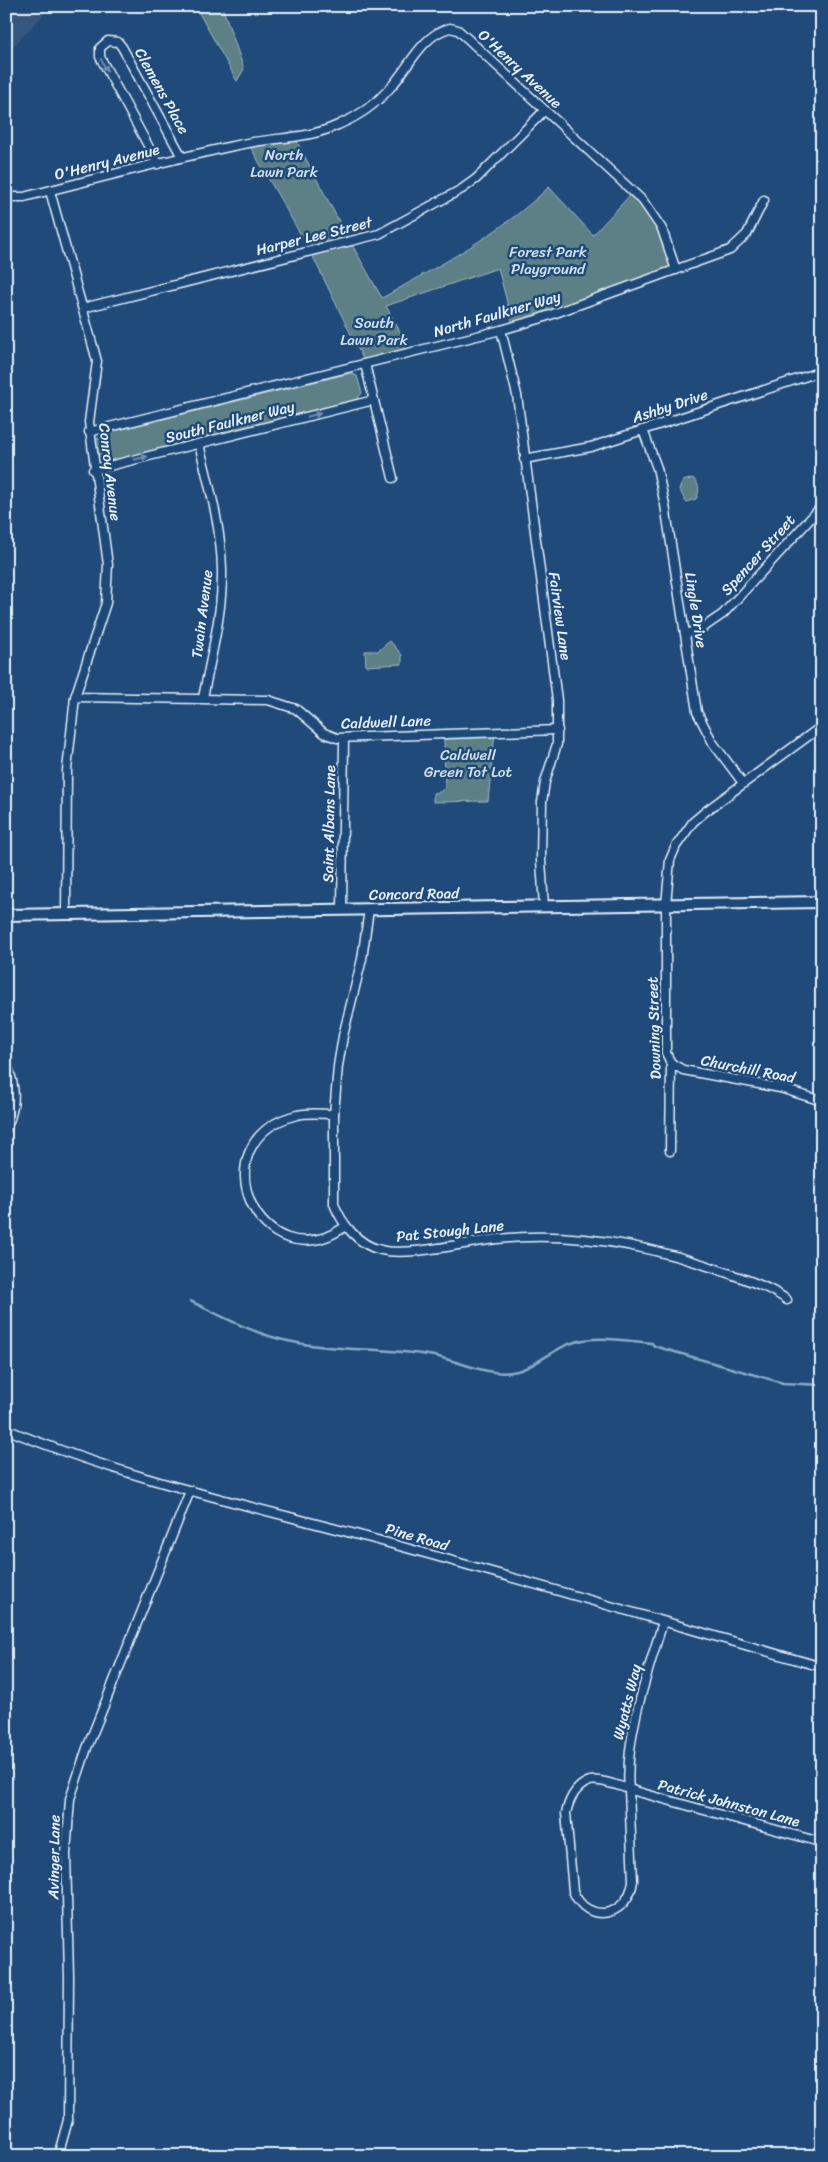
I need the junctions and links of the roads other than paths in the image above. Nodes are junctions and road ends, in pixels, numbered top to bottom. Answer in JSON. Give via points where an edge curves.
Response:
{"nodes":[{"id":1,"x":544,"y":111,"type":"junction"},
{"id":2,"x":182,"y":157,"type":"junction"},
{"id":3,"x":158,"y":164,"type":"junction"},
{"id":4,"x":50,"y":191,"type":"junction"},
{"id":5,"x":6,"y":197,"type":"edge"},
{"id":6,"x":764,"y":200,"type":"dead end"},
{"id":7,"x":676,"y":270,"type":"junction"},
{"id":8,"x":83,"y":308,"type":"junction"},
{"id":9,"x":501,"y":330,"type":"junction"},
{"id":10,"x":365,"y":364,"type":"junction"},
{"id":11,"x":822,"y":372,"type":"edge"},
{"id":12,"x":374,"y":400,"type":"junction"},
{"id":13,"x":643,"y":430,"type":"junction"},
{"id":14,"x":89,"y":432,"type":"junction"},
{"id":15,"x":199,"y":444,"type":"junction"},
{"id":16,"x":524,"y":459,"type":"junction"},
{"id":17,"x":94,"y":470,"type":"junction"},
{"id":18,"x":393,"y":478,"type":"dead end"},
{"id":19,"x":822,"y":506,"type":"edge"},
{"id":20,"x":686,"y":634,"type":"junction"},
{"id":21,"x":75,"y":697,"type":"junction"},
{"id":22,"x":203,"y":698,"type":"junction"},
{"id":23,"x":822,"y":726,"type":"edge"},
{"id":24,"x":558,"y":730,"type":"junction"},
{"id":25,"x":344,"y":738,"type":"junction"},
{"id":26,"x":743,"y":783,"type":"junction"},
{"id":27,"x":822,"y":902,"type":"edge"},
{"id":28,"x":666,"y":905,"type":"junction"},
{"id":29,"x":544,"y":907,"type":"junction"},
{"id":30,"x":369,"y":909,"type":"junction"},
{"id":31,"x":342,"y":910,"type":"junction"},
{"id":32,"x":66,"y":914,"type":"junction"},
{"id":33,"x":6,"y":915,"type":"edge"},
{"id":34,"x":6,"y":1062,"type":"edge"},
{"id":35,"x":671,"y":1063,"type":"junction"},
{"id":36,"x":822,"y":1101,"type":"edge"},
{"id":37,"x":10,"y":1106,"type":"edge"},
{"id":38,"x":334,"y":1114,"type":"junction"},
{"id":39,"x":6,"y":1129,"type":"edge"},
{"id":40,"x":670,"y":1151,"type":"dead end"},
{"id":41,"x":346,"y":1226,"type":"junction"},
{"id":42,"x":787,"y":1300,"type":"dead end"},
{"id":43,"x":6,"y":1429,"type":"edge"},
{"id":44,"x":190,"y":1491,"type":"junction"},
{"id":45,"x":663,"y":1622,"type":"junction"},
{"id":46,"x":822,"y":1667,"type":"edge"},
{"id":47,"x":628,"y":1790,"type":"junction"},
{"id":48,"x":822,"y":1843,"type":"edge"},
{"id":49,"x":58,"y":2156,"type":"edge"}],
"edges":[{"from":1,"to":2,"type":"street","name":"O'Henry Avenue","via":[[458,30],[450,28],[432,36],[380,99],[341,124],[304,136],[258,140]]},
{"from":1,"to":7,"type":"street","name":"O'Henry Avenue","via":[[650,209],[662,229]]},
{"from":1,"to":8,"type":"street","name":"Harper Lee Street","via":[[476,179],[379,234]]},
{"from":2,"to":3,"type":"street","name":"O'Henry Avenue"},
{"from":2,"to":3,"type":"street","name":"Clemens Place","one_way":true,"via":[[122,47],[108,41],[100,48],[100,57]]},
{"from":3,"to":4,"type":"street","name":"O'Henry Avenue"},
{"from":4,"to":5,"type":"street","name":"O'Henry Avenue","via":[[24,198]]},
{"from":4,"to":8,"type":"street","name":"Conroy Avenue"},
{"from":6,"to":7,"type":"street","name":"North Faulkner Way","via":[[738,245],[720,255]]},
{"from":7,"to":9,"type":"street","name":"North Faulkner Way"},
{"from":8,"to":14,"type":"street","name":"Conroy Avenue","via":[[97,361]]},
{"from":9,"to":10,"type":"street","name":"North Faulkner Way"},
{"from":9,"to":16,"type":"street","name":"Fairview Lane","via":[[517,395]]},
{"from":10,"to":12,"type":"street"},
{"from":10,"to":14,"type":"street","name":"North Faulkner Way"},
{"from":11,"to":13,"type":"street","name":"Ashby Drive"},
{"from":15,"to":12,"type":"street","name":"South Faulkner Way","one_way":true},
{"from":12,"to":18,"type":"street"},
{"from":13,"to":16,"type":"street","name":"Ashby Drive","via":[[572,452]]},
{"from":13,"to":20,"type":"street","name":"Lingle Drive","via":[[657,468],[665,504]]},
{"from":14,"to":17,"type":"street","name":"Conroy Avenue"},
{"from":17,"to":15,"type":"street","name":"South Faulkner Way","one_way":true},
{"from":15,"to":22,"type":"street","name":"Twain Avenue","via":[[217,524],[222,569],[220,609]]},
{"from":16,"to":24,"type":"street","name":"Fairview Lane","via":[[557,700]]},
{"from":17,"to":21,"type":"street","name":"Conroy Avenue","via":[[108,565],[108,592]]},
{"from":19,"to":20,"type":"street","name":"Spencer Street","via":[[723,614]]},
{"from":20,"to":26,"type":"street","name":"Lingle Drive","via":[[697,712],[713,743]]},
{"from":21,"to":22,"type":"street","name":"Caldwell Lane"},
{"from":21,"to":32,"type":"street","name":"Conroy Avenue","via":[[67,770]]},
{"from":22,"to":25,"type":"street","name":"Caldwell Lane","via":[[277,702],[296,709],[328,736]]},
{"from":23,"to":26,"type":"street","name":"Downing Street"},
{"from":24,"to":25,"type":"street","name":"Caldwell Lane"},
{"from":24,"to":29,"type":"street","name":"Fairview Lane","via":[[542,802]]},
{"from":25,"to":31,"type":"street","name":"Saint Albans Lane"},
{"from":26,"to":28,"type":"street","name":"Downing Street","via":[[685,832],[670,860]]},
{"from":27,"to":28,"type":"main road","name":"Concord Road"},
{"from":28,"to":29,"type":"main road","name":"Concord Road"},
{"from":28,"to":35,"type":"street","name":"Downing Street","via":[[666,1053]]},
{"from":29,"to":30,"type":"main road","name":"Concord Road"},
{"from":30,"to":31,"type":"main road","name":"Concord Road"},
{"from":30,"to":38,"type":"street","name":"Pat Stough Lane","via":[[362,959],[343,1036]]},
{"from":31,"to":32,"type":"main road","name":"Concord Road"},
{"from":32,"to":33,"type":"main road","name":"Concord Road"},
{"from":34,"to":37,"type":"street","via":[[15,1086]]},
{"from":35,"to":36,"type":"street","name":"Churchill Road","via":[[683,1070],[761,1084]]},
{"from":35,"to":40,"type":"street","name":"Downing Street"},
{"from":37,"to":39,"type":"street"},
{"from":38,"to":41,"type":"street","name":"Pat Stough Lane","via":[[333,1199]]},
{"from":38,"to":41,"type":"street","via":[[298,1114],[276,1122],[266,1130],[250,1152],[245,1190],[257,1214],[284,1236],[320,1239]]},
{"from":41,"to":42,"type":"street","name":"Pat Stough Lane","via":[[365,1244],[390,1252],[536,1237],[629,1245],[710,1266],[768,1288]]},
{"from":43,"to":44,"type":"street","name":"Pine Road","via":[[68,1453]]},
{"from":44,"to":45,"type":"street","name":"Pine Road","via":[[373,1539]]},
{"from":44,"to":49,"type":"street","name":"Avinger Lane","via":[[87,1748],[70,1799],[66,1854],[70,2045],[68,2120]]},
{"from":45,"to":46,"type":"street","name":"Pine Road"},
{"from":45,"to":47,"type":"street","name":"Wyatts Way","via":[[634,1729]]},
{"from":47,"to":47,"type":"street","name":"Wyatts Way","via":[[598,1780],[589,1781],[574,1792],[569,1801],[566,1813],[573,1891],[576,1899],[591,1911],[612,1912],[627,1901],[631,1893]]},
{"from":47,"to":48,"type":"street","name":"Patrick Johnston Lane"}]}
